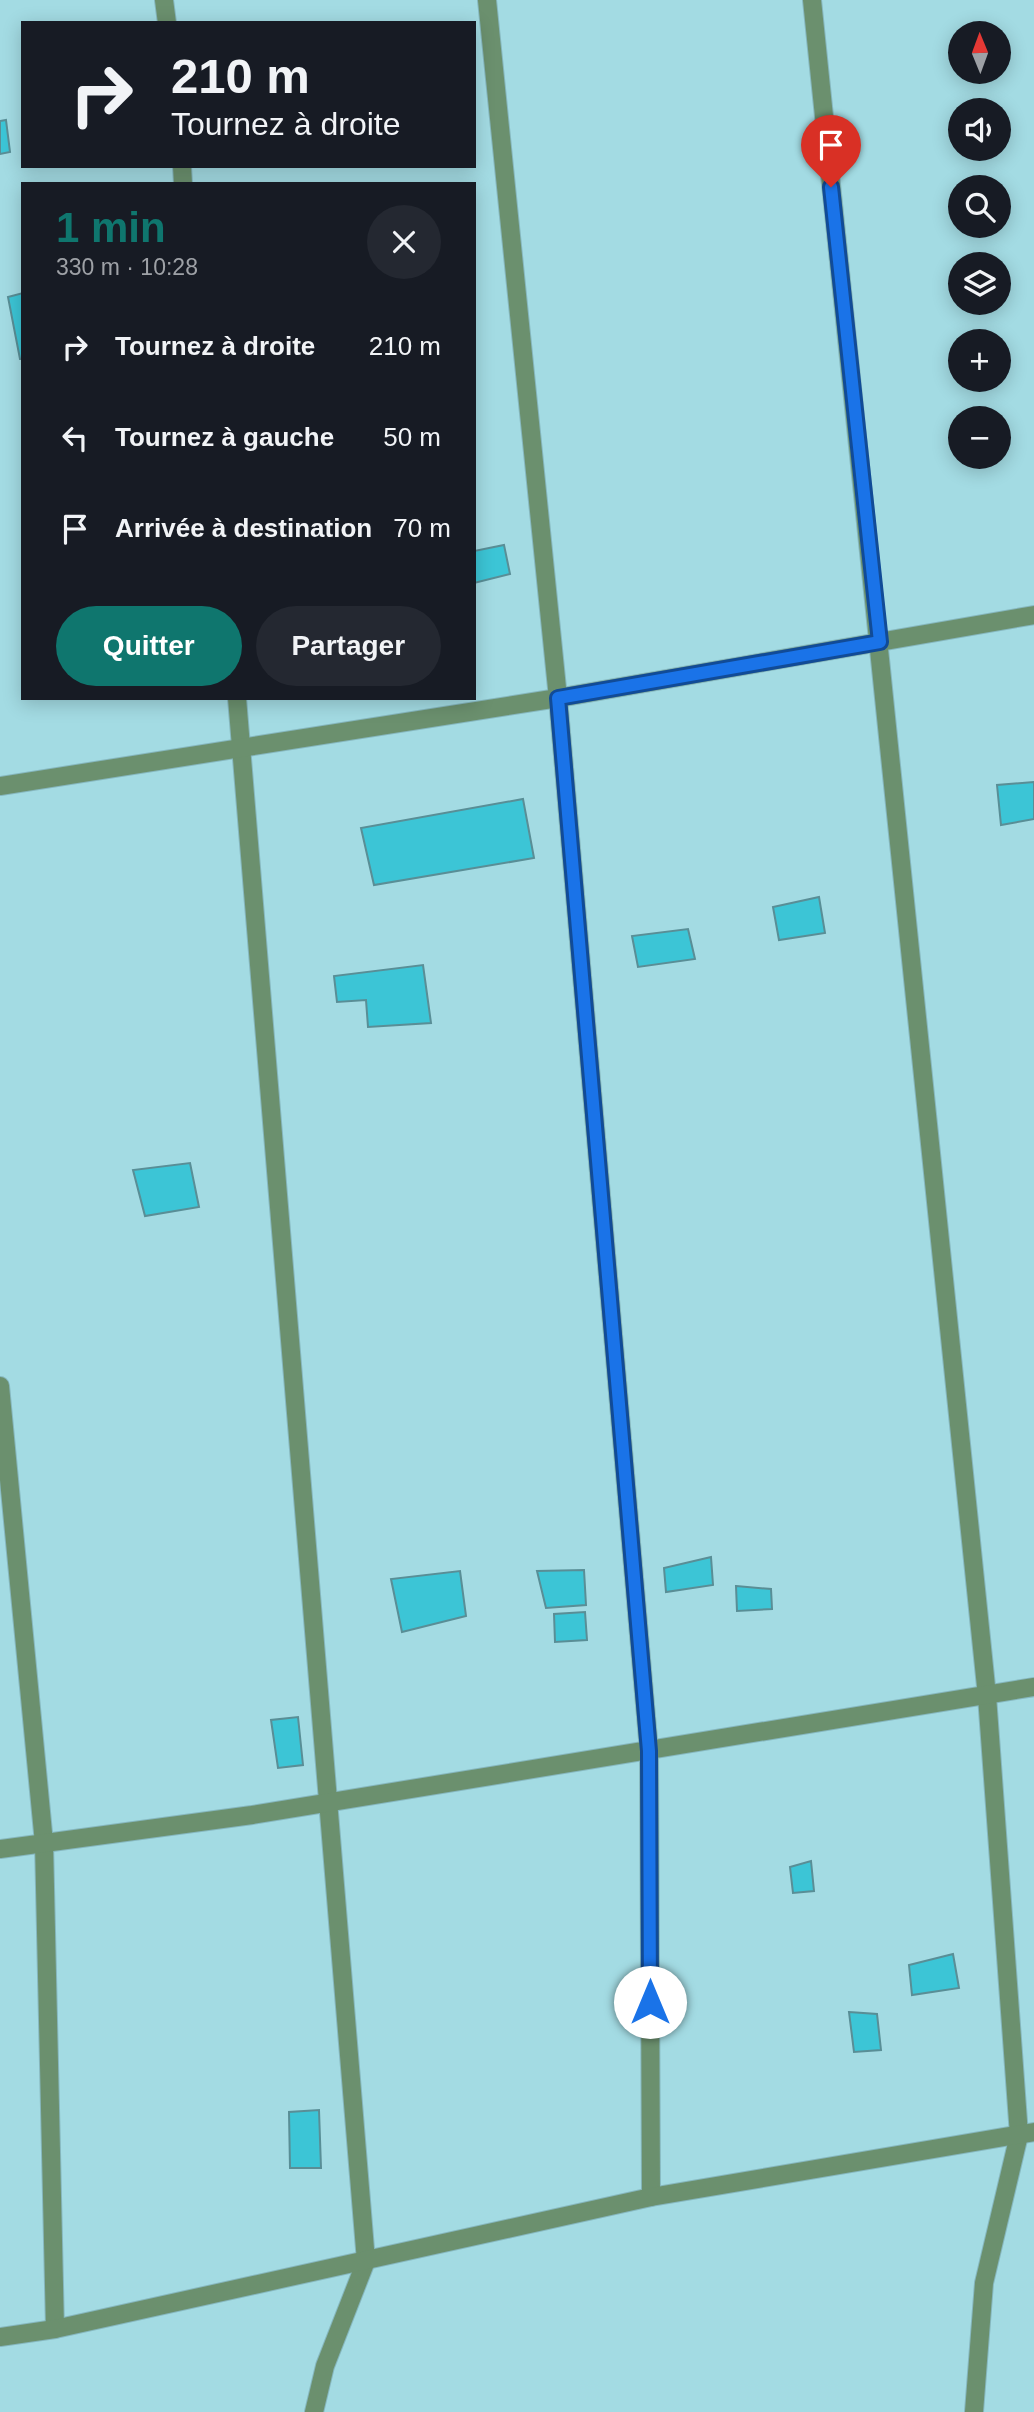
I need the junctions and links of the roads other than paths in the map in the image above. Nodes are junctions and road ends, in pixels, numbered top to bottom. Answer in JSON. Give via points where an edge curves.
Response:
{"nodes":[{"id":1,"x":164,"y":0,"type":"edge"},
{"id":2,"x":486,"y":0,"type":"edge"},
{"id":3,"x":811,"y":0,"type":"edge"},
{"id":4,"x":167,"y":21,"type":"edge"},
{"id":5,"x":1034,"y":615,"type":"edge"},
{"id":6,"x":880,"y":642,"type":"junction"},
{"id":7,"x":558,"y":698,"type":"junction"},
{"id":8,"x":237,"y":700,"type":"edge"},
{"id":9,"x":243,"y":748,"type":"junction"},
{"id":10,"x":0,"y":786,"type":"edge"},
{"id":11,"x":0,"y":1386,"type":"edge"},
{"id":12,"x":1034,"y":1687,"type":"edge"},
{"id":13,"x":987,"y":1696,"type":"junction"},
{"id":14,"x":649,"y":1751,"type":"junction"},
{"id":15,"x":330,"y":1802,"type":"junction"},
{"id":16,"x":44,"y":1843,"type":"junction"},
{"id":17,"x":0,"y":1849,"type":"edge"},
{"id":18,"x":1026,"y":2133,"type":"edge"},
{"id":19,"x":652,"y":2197,"type":"junction"},
{"id":20,"x":366,"y":2261,"type":"junction"},
{"id":21,"x":55,"y":2329,"type":"junction"},
{"id":22,"x":0,"y":2337,"type":"edge"},
{"id":23,"x":314,"y":2412,"type":"edge"},
{"id":24,"x":974,"y":2412,"type":"edge"}],
"edges":[{"from":1,"to":4,"type":"street"},
{"from":2,"to":7,"type":"street"},
{"from":3,"to":6,"type":"street"},
{"from":5,"to":6,"type":"street"},
{"from":6,"to":7,"type":"street"},
{"from":6,"to":13,"type":"street"},
{"from":7,"to":9,"type":"street"},
{"from":7,"to":14,"type":"street"},
{"from":8,"to":9,"type":"street"},
{"from":9,"to":10,"type":"street"},
{"from":9,"to":15,"type":"street"},
{"from":11,"to":16,"type":"street"},
{"from":12,"to":13,"type":"street"},
{"from":13,"to":14,"type":"street"},
{"from":13,"to":18,"type":"street"},
{"from":14,"to":15,"type":"street"},
{"from":14,"to":19,"type":"street"},
{"from":15,"to":16,"type":"street"},
{"from":15,"to":20,"type":"street"},
{"from":16,"to":17,"type":"street"},
{"from":16,"to":21,"type":"street"},
{"from":18,"to":19,"type":"street"},
{"from":18,"to":24,"type":"street","via":[[984,2283]]},
{"from":19,"to":20,"type":"street"},
{"from":20,"to":21,"type":"street"},
{"from":20,"to":23,"type":"street","via":[[326,2366]]},
{"from":21,"to":22,"type":"street"}]}
